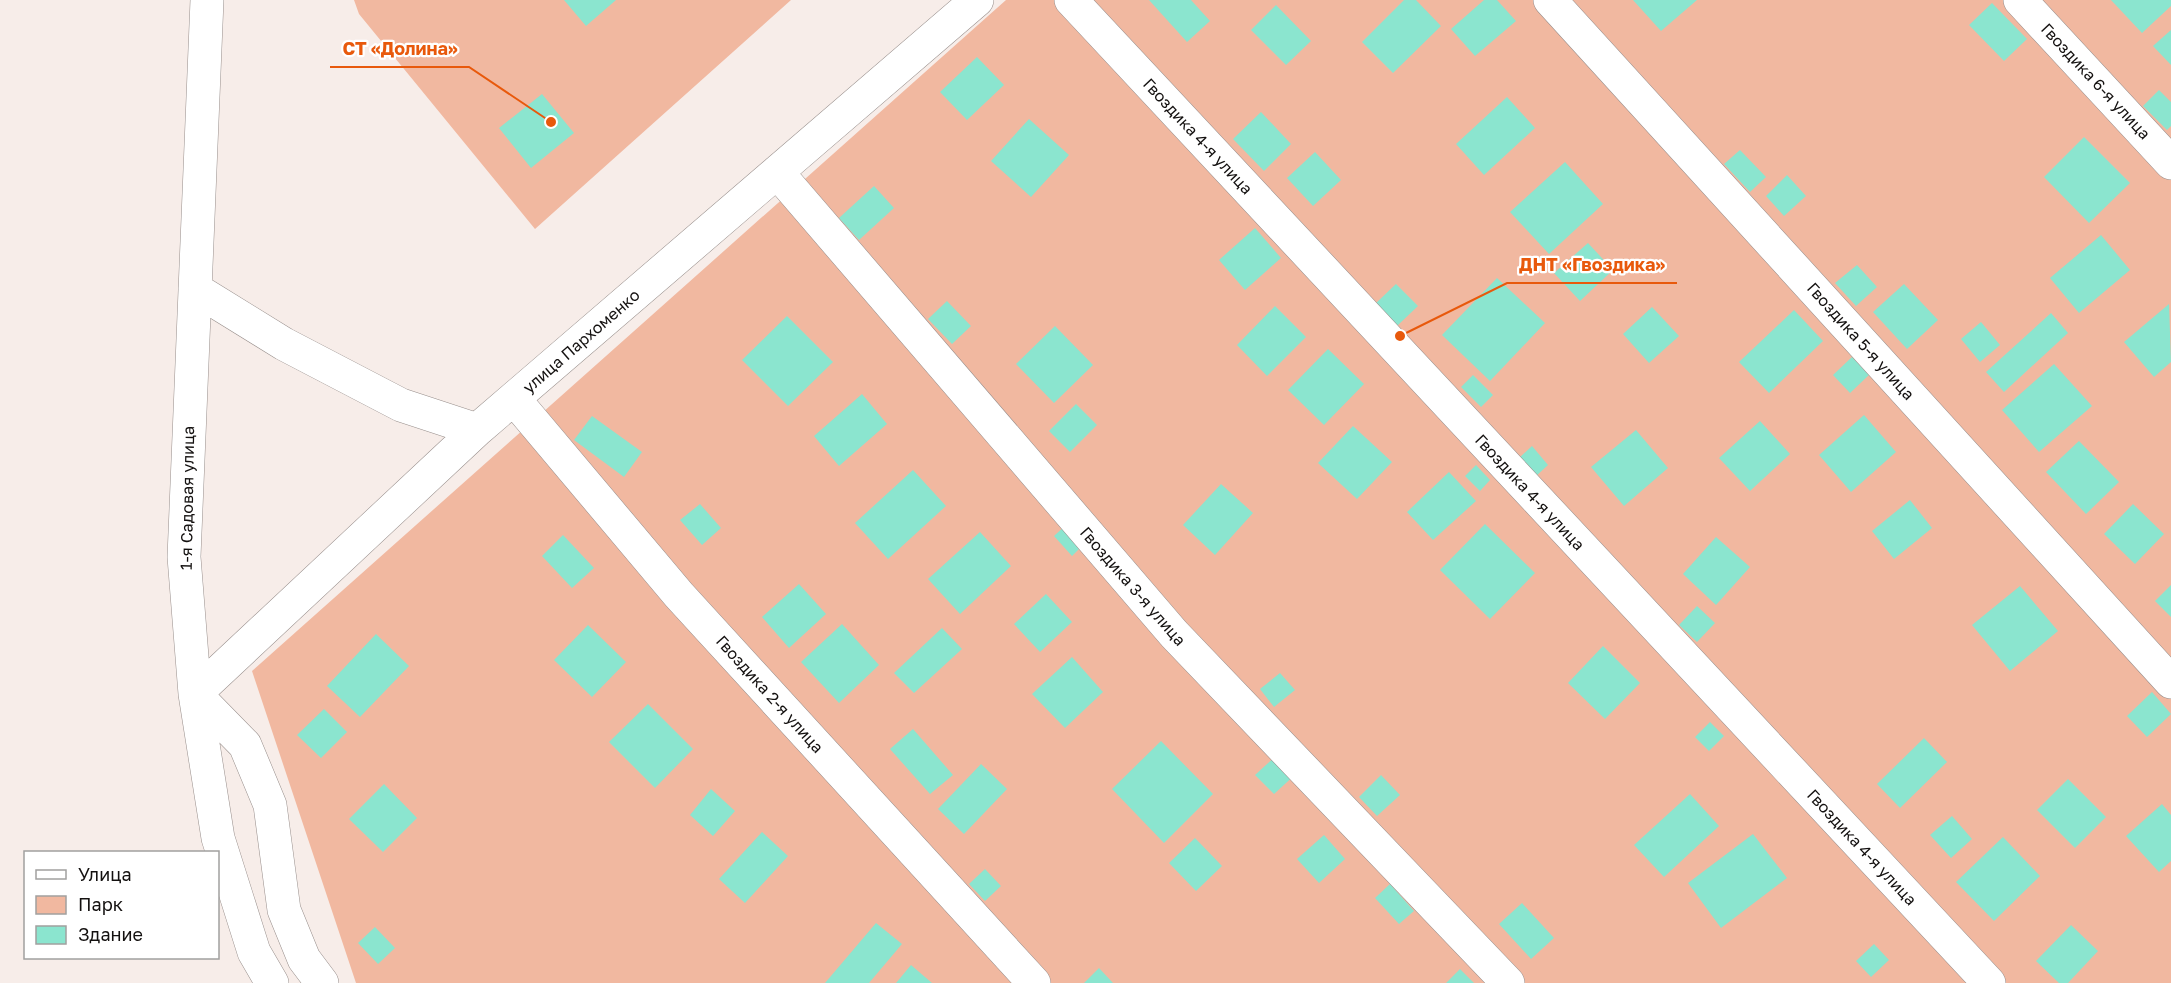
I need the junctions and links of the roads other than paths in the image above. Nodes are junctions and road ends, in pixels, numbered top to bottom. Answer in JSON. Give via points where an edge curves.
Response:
{"nodes":[{"id":1,"x":207,"y":0,"type":"edge"},
{"id":2,"x":977,"y":0,"type":"edge"},
{"id":3,"x":1071,"y":0,"type":"edge"},
{"id":4,"x":1551,"y":0,"type":"edge"},
{"id":5,"x":2020,"y":0,"type":"edge"},
{"id":6,"x":2171,"y":163,"type":"edge"},
{"id":7,"x":777,"y":172,"type":"junction"},
{"id":8,"x":195,"y":289,"type":"junction"},
{"id":9,"x":514,"y":399,"type":"junction"},
{"id":10,"x":477,"y":430,"type":"junction"},
{"id":11,"x":2171,"y":682,"type":"edge"},
{"id":12,"x":195,"y":694,"type":"junction"},
{"id":13,"x":272,"y":983,"type":"edge"},
{"id":14,"x":322,"y":983,"type":"edge"},
{"id":15,"x":1034,"y":983,"type":"edge"},
{"id":16,"x":1508,"y":983,"type":"edge"},
{"id":17,"x":1989,"y":983,"type":"edge"}],
"edges":[{"from":1,"to":8,"type":"street","name":"1-я Садовая улица"},
{"from":2,"to":7,"type":"street","name":"улица Пархоменко"},
{"from":3,"to":17,"type":"street","name":"Гвоздика 4-я улица"},
{"from":4,"to":11,"type":"street","name":"Гвоздика 5-я улица"},
{"from":5,"to":6,"type":"street","name":"Гвоздика 6-я улица"},
{"from":7,"to":9,"type":"street","name":"улица Пархоменко"},
{"from":7,"to":16,"type":"street","name":"Гвоздика 3-я улица","via":[[1174,634]]},
{"from":8,"to":10,"type":"street","via":[[284,344],[401,405]]},
{"from":8,"to":12,"type":"street","name":"1-я Садовая улица","via":[[184,557]]},
{"from":9,"to":10,"type":"street","name":"улица Пархоменко"},
{"from":9,"to":15,"type":"street","name":"Гвоздика 2-я улица","via":[[679,594]]},
{"from":10,"to":12,"type":"street","name":"улица Пархоменко"},
{"from":12,"to":13,"type":"street","name":"1-я Садовая улица","via":[[218,838],[254,952]]},
{"from":12,"to":14,"type":"street","via":[[245,745],[270,805],[284,910],[304,959]]}]}
